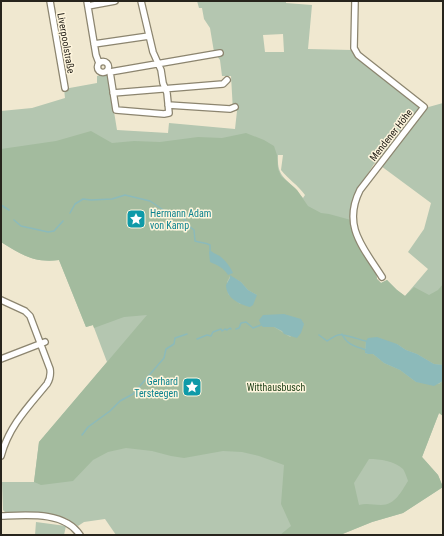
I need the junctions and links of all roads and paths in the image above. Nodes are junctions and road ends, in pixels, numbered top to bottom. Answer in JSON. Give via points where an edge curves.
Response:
{"nodes":[{"id":1,"x":50,"y":1,"type":"edge"},
{"id":2,"x":115,"y":1,"type":"edge"},
{"id":3,"x":141,"y":1,"type":"edge"},
{"id":4,"x":355,"y":1,"type":"edge"},
{"id":5,"x":87,"y":4,"type":"edge"},
{"id":6,"x":149,"y":36,"type":"junction"},
{"id":7,"x":94,"y":44,"type":"junction"},
{"id":8,"x":220,"y":53,"type":"dead end"},
{"id":9,"x":99,"y":63,"type":"junction"},
{"id":10,"x":158,"y":64,"type":"junction"},
{"id":11,"x":109,"y":71,"type":"junction"},
{"id":12,"x":227,"y":80,"type":"dead end"},
{"id":13,"x":65,"y":88,"type":"dead end"},
{"id":14,"x":165,"y":88,"type":"junction"},
{"id":15,"x":113,"y":93,"type":"junction"},
{"id":16,"x":168,"y":105,"type":"junction"},
{"id":17,"x":235,"y":107,"type":"dead end"},
{"id":18,"x":382,"y":277,"type":"dead end"},
{"id":19,"x":1,"y":300,"type":"edge"},
{"id":20,"x":43,"y":343,"type":"junction"},
{"id":21,"x":1,"y":359,"type":"edge"},
{"id":22,"x":1,"y":456,"type":"edge"},
{"id":23,"x":1,"y":516,"type":"edge"},
{"id":24,"x":80,"y":535,"type":"edge"}],
"edges":[{"from":1,"to":13,"type":"street","name":"Liverpoolstraße"},
{"from":2,"to":5,"type":"street"},
{"from":3,"to":6,"type":"street"},
{"from":4,"to":18,"type":"street","name":"Mendener Höhe","via":[[354,48],[358,55],[424,107],[360,190],[354,205],[355,231]]},
{"from":5,"to":7,"type":"street"},
{"from":6,"to":7,"type":"street"},
{"from":6,"to":10,"type":"street"},
{"from":7,"to":9,"type":"street"},
{"from":8,"to":10,"type":"street"},
{"from":9,"to":11,"type":"street","via":[[106,63]]},
{"from":9,"to":11,"type":"street","via":[[99,71]]},
{"from":10,"to":11,"type":"street"},
{"from":10,"to":14,"type":"street"},
{"from":11,"to":15,"type":"street"},
{"from":12,"to":14,"type":"street","via":[[223,84]]},
{"from":14,"to":15,"type":"street"},
{"from":14,"to":16,"type":"street"},
{"from":15,"to":16,"type":"street","via":[[116,110],[164,114],[169,113]]},
{"from":16,"to":17,"type":"street","via":[[230,109]]},
{"from":19,"to":20,"type":"street","via":[[30,316]]},
{"from":20,"to":21,"type":"street"},
{"from":20,"to":22,"type":"street","via":[[50,379],[18,419]]},
{"from":23,"to":24,"type":"street","via":[[61,519],[74,527]]}]}
